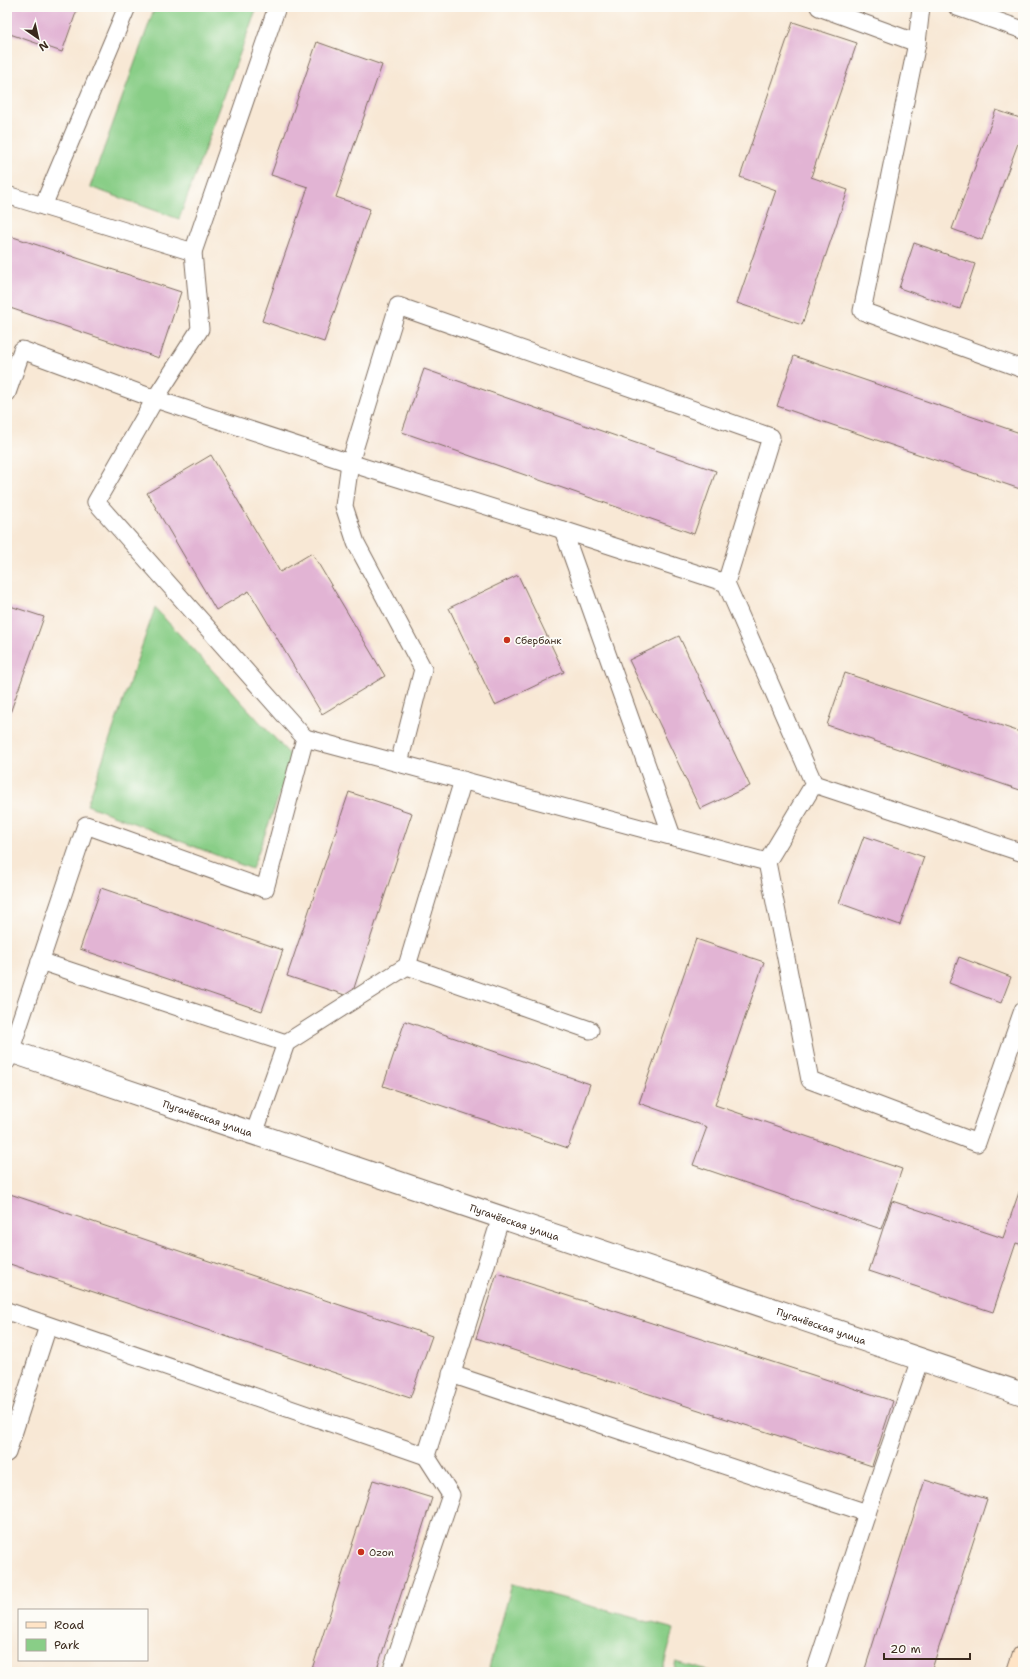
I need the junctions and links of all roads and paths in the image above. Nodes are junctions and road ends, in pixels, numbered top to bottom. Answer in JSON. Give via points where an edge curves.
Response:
{"nodes":[{"id":1,"x":127,"y":7,"type":"edge"},
{"id":2,"x":277,"y":7,"type":"edge"},
{"id":3,"x":819,"y":7,"type":"edge"},
{"id":4,"x":921,"y":7,"type":"edge"},
{"id":5,"x":957,"y":7,"type":"edge"},
{"id":6,"x":1023,"y":30,"type":"edge"},
{"id":7,"x":917,"y":43,"type":"junction"},
{"id":8,"x":7,"y":195,"type":"edge"},
{"id":9,"x":43,"y":206,"type":"junction"},
{"id":10,"x":193,"y":252,"type":"junction"},
{"id":11,"x":1023,"y":370,"type":"edge"},
{"id":12,"x":7,"y":393,"type":"edge"},
{"id":13,"x":154,"y":399,"type":"junction"},
{"id":14,"x":350,"y":463,"type":"junction"},
{"id":15,"x":563,"y":530,"type":"junction"},
{"id":16,"x":726,"y":583,"type":"junction"},
{"id":17,"x":306,"y":738,"type":"junction"},
{"id":18,"x":400,"y":763,"type":"junction"},
{"id":19,"x":463,"y":780,"type":"junction"},
{"id":20,"x":814,"y":784,"type":"junction"},
{"id":21,"x":672,"y":836,"type":"junction"},
{"id":22,"x":1023,"y":853,"type":"edge"},
{"id":23,"x":767,"y":862,"type":"junction"},
{"id":24,"x":40,"y":961,"type":"junction"},
{"id":25,"x":407,"y":966,"type":"junction"},
{"id":26,"x":1023,"y":1010,"type":"edge"},
{"id":27,"x":590,"y":1030,"type":"dead end"},
{"id":28,"x":286,"y":1043,"type":"junction"},
{"id":29,"x":8,"y":1054,"type":"edge"},
{"id":30,"x":254,"y":1134,"type":"junction"},
{"id":31,"x":501,"y":1217,"type":"junction"},
{"id":32,"x":7,"y":1311,"type":"edge"},
{"id":33,"x":48,"y":1326,"type":"junction"},
{"id":34,"x":920,"y":1359,"type":"junction"},
{"id":35,"x":451,"y":1374,"type":"junction"},
{"id":36,"x":1023,"y":1394,"type":"edge"},
{"id":37,"x":7,"y":1454,"type":"edge"},
{"id":38,"x":426,"y":1456,"type":"junction"},
{"id":39,"x":867,"y":1513,"type":"junction"},
{"id":40,"x":1023,"y":1657,"type":"edge"},
{"id":41,"x":391,"y":1672,"type":"edge"},
{"id":42,"x":815,"y":1672,"type":"edge"},
{"id":43,"x":1018,"y":1672,"type":"edge"}],
"edges":[{"from":1,"to":9,"type":"lane"},
{"from":2,"to":10,"type":"lane"},
{"from":3,"to":7,"type":"lane"},
{"from":4,"to":7,"type":"lane"},
{"from":5,"to":6,"type":"lane"},
{"from":7,"to":11,"type":"lane","via":[[862,311]]},
{"from":8,"to":9,"type":"lane"},
{"from":9,"to":10,"type":"lane"},
{"from":10,"to":13,"type":"lane","via":[[200,329]]},
{"from":12,"to":13,"type":"lane","via":[[22,350]]},
{"from":13,"to":14,"type":"lane"},
{"from":13,"to":17,"type":"lane","via":[[96,502]]},
{"from":14,"to":15,"type":"lane"},
{"from":14,"to":16,"type":"lane","via":[[398,306],[771,437]]},
{"from":14,"to":18,"type":"lane","via":[[344,506],[356,543],[423,669]]},
{"from":15,"to":16,"type":"lane"},
{"from":15,"to":21,"type":"lane"},
{"from":16,"to":20,"type":"lane"},
{"from":17,"to":18,"type":"lane"},
{"from":17,"to":24,"type":"lane","via":[[265,889],[86,825]]},
{"from":18,"to":19,"type":"lane"},
{"from":19,"to":21,"type":"lane"},
{"from":19,"to":25,"type":"lane"},
{"from":20,"to":22,"type":"lane"},
{"from":20,"to":23,"type":"lane"},
{"from":21,"to":23,"type":"lane"},
{"from":23,"to":26,"type":"lane","via":[[810,1080],[976,1143]]},
{"from":24,"to":28,"type":"lane"},
{"from":24,"to":29,"type":"lane"},
{"from":25,"to":27,"type":"lane"},
{"from":25,"to":28,"type":"lane"},
{"from":28,"to":30,"type":"lane"},
{"from":29,"to":30,"type":"street","name":"Пугачёвская улица"},
{"from":30,"to":31,"type":"street","name":"Пугачёвская улица"},
{"from":31,"to":34,"type":"street","name":"Пугачёвская улица"},
{"from":31,"to":35,"type":"lane"},
{"from":32,"to":33,"type":"lane"},
{"from":33,"to":37,"type":"lane"},
{"from":33,"to":38,"type":"lane"},
{"from":34,"to":36,"type":"street","name":"Пугачёвская улица"},
{"from":34,"to":39,"type":"lane"},
{"from":35,"to":38,"type":"lane"},
{"from":35,"to":39,"type":"lane"},
{"from":38,"to":41,"type":"lane","via":[[451,1495]]},
{"from":39,"to":42,"type":"lane"},
{"from":40,"to":43,"type":"street"}]}
